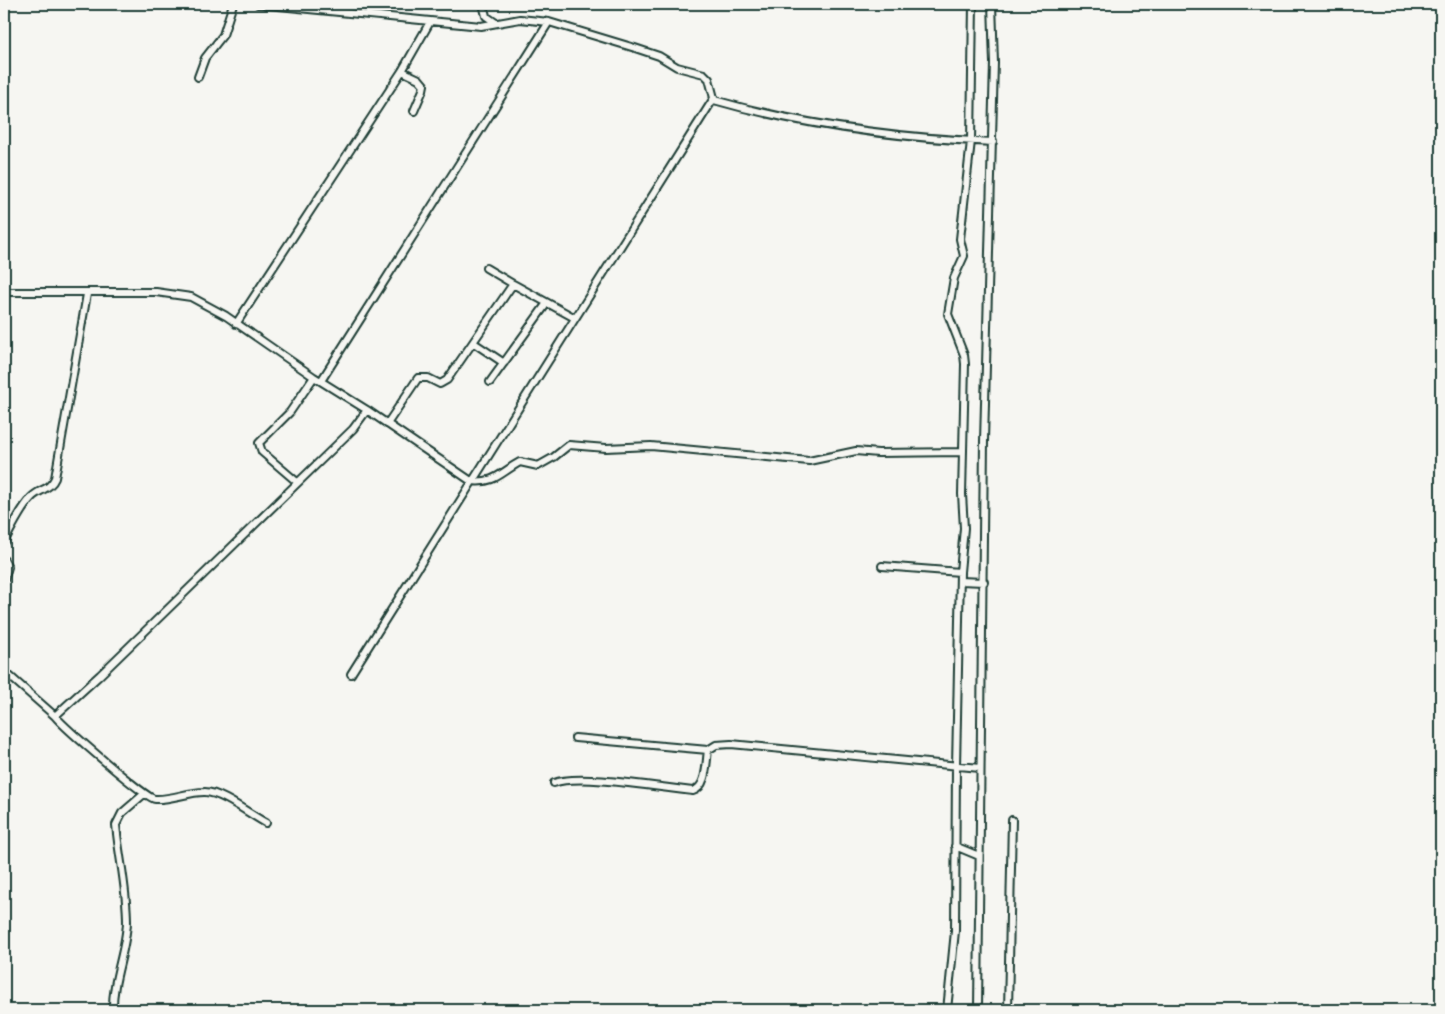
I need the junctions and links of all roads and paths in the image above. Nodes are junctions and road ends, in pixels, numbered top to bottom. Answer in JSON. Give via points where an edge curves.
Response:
{"nodes":[{"id":1,"x":234,"y":4,"type":"edge"},
{"id":2,"x":258,"y":4,"type":"edge"},
{"id":3,"x":483,"y":4,"type":"edge"},
{"id":4,"x":972,"y":4,"type":"edge"},
{"id":5,"x":992,"y":4,"type":"edge"},
{"id":6,"x":486,"y":16,"type":"junction"},
{"id":7,"x":430,"y":22,"type":"junction"},
{"id":8,"x":549,"y":22,"type":"junction"},
{"id":9,"x":496,"y":23,"type":"junction"},
{"id":10,"x":481,"y":26,"type":"junction"},
{"id":11,"x":402,"y":71,"type":"junction"},
{"id":12,"x":198,"y":77,"type":"dead end"},
{"id":13,"x":714,"y":100,"type":"junction"},
{"id":14,"x":414,"y":111,"type":"dead end"},
{"id":15,"x":971,"y":141,"type":"junction"},
{"id":16,"x":993,"y":142,"type":"junction"},
{"id":17,"x":486,"y":268,"type":"dead end"},
{"id":18,"x":514,"y":284,"type":"junction"},
{"id":19,"x":4,"y":292,"type":"edge"},
{"id":20,"x":87,"y":294,"type":"junction"},
{"id":21,"x":547,"y":303,"type":"junction"},
{"id":22,"x":574,"y":318,"type":"junction"},
{"id":23,"x":236,"y":324,"type":"junction"},
{"id":24,"x":474,"y":343,"type":"junction"},
{"id":25,"x":504,"y":363,"type":"junction"},
{"id":26,"x":314,"y":377,"type":"junction"},
{"id":27,"x":321,"y":381,"type":"junction"},
{"id":28,"x":490,"y":382,"type":"dead end"},
{"id":29,"x":367,"y":410,"type":"junction"},
{"id":30,"x":387,"y":424,"type":"junction"},
{"id":31,"x":962,"y":452,"type":"junction"},
{"id":32,"x":471,"y":481,"type":"junction"},
{"id":33,"x":297,"y":482,"type":"junction"},
{"id":34,"x":4,"y":542,"type":"edge"},
{"id":35,"x":4,"y":560,"type":"edge"},
{"id":36,"x":882,"y":566,"type":"dead end"},
{"id":37,"x":960,"y":572,"type":"junction"},
{"id":38,"x":4,"y":580,"type":"edge"},
{"id":39,"x":960,"y":581,"type":"junction"},
{"id":40,"x":984,"y":582,"type":"junction"},
{"id":41,"x":4,"y":671,"type":"edge"},
{"id":42,"x":351,"y":674,"type":"dead end"},
{"id":43,"x":54,"y":716,"type":"junction"},
{"id":44,"x":575,"y":738,"type":"dead end"},
{"id":45,"x":708,"y":750,"type":"junction"},
{"id":46,"x":956,"y":766,"type":"junction"},
{"id":47,"x":980,"y":768,"type":"junction"},
{"id":48,"x":554,"y":783,"type":"dead end"},
{"id":49,"x":144,"y":794,"type":"junction"},
{"id":50,"x":1012,"y":820,"type":"dead end"},
{"id":51,"x":266,"y":823,"type":"dead end"},
{"id":52,"x":955,"y":846,"type":"junction"},
{"id":53,"x":979,"y":856,"type":"junction"},
{"id":54,"x":113,"y":1010,"type":"edge"},
{"id":55,"x":947,"y":1010,"type":"edge"},
{"id":56,"x":978,"y":1010,"type":"edge"},
{"id":57,"x":1008,"y":1010,"type":"edge"}],
"edges":[{"from":1,"to":12,"type":"street","via":[[223,35],[205,58]]},
{"from":2,"to":7,"type":"street"},
{"from":3,"to":6,"type":"street"},
{"from":4,"to":15,"type":"street"},
{"from":5,"to":16,"type":"street"},
{"from":6,"to":9,"type":"street"},
{"from":6,"to":10,"type":"street"},
{"from":7,"to":10,"type":"street"},
{"from":7,"to":11,"type":"street"},
{"from":8,"to":9,"type":"street","via":[[520,19]]},
{"from":8,"to":13,"type":"street","via":[[659,56],[677,67],[704,74],[709,79]]},
{"from":8,"to":27,"type":"street"},
{"from":9,"to":10,"type":"street"},
{"from":11,"to":14,"type":"street","via":[[424,85]]},
{"from":11,"to":23,"type":"street"},
{"from":13,"to":15,"type":"street","via":[[797,121]]},
{"from":13,"to":22,"type":"street"},
{"from":15,"to":16,"type":"street"},
{"from":15,"to":31,"type":"street","via":[[960,239],[964,261],[954,278],[948,314],[964,356]]},
{"from":16,"to":40,"type":"street","via":[[984,441]]},
{"from":17,"to":18,"type":"street"},
{"from":18,"to":21,"type":"street"},
{"from":18,"to":24,"type":"street"},
{"from":19,"to":20,"type":"street"},
{"from":20,"to":23,"type":"street","via":[[172,293],[198,300]]},
{"from":20,"to":34,"type":"street","via":[[59,464],[52,484],[32,496]]},
{"from":21,"to":22,"type":"street"},
{"from":21,"to":25,"type":"street"},
{"from":22,"to":32,"type":"street"},
{"from":23,"to":26,"type":"street"},
{"from":24,"to":25,"type":"street"},
{"from":24,"to":30,"type":"street","via":[[443,384],[422,377],[415,381]]},
{"from":25,"to":28,"type":"street"},
{"from":26,"to":27,"type":"street"},
{"from":26,"to":33,"type":"street","via":[[290,412],[259,443],[262,452]]},
{"from":27,"to":29,"type":"street"},
{"from":29,"to":30,"type":"street"},
{"from":29,"to":33,"type":"street","via":[[353,428]]},
{"from":30,"to":32,"type":"street"},
{"from":31,"to":32,"type":"street","via":[[856,451],[808,461],[651,446],[589,448],[569,445],[538,466],[520,462],[491,481]]},
{"from":31,"to":37,"type":"street","via":[[964,528]]},
{"from":32,"to":42,"type":"street"},
{"from":33,"to":43,"type":"street","via":[[251,530]]},
{"from":35,"to":38,"type":"street","via":[[8,567]]},
{"from":36,"to":37,"type":"street"},
{"from":37,"to":39,"type":"street"},
{"from":39,"to":40,"type":"street"},
{"from":39,"to":46,"type":"street"},
{"from":40,"to":47,"type":"street"},
{"from":41,"to":43,"type":"street"},
{"from":43,"to":49,"type":"street"},
{"from":44,"to":45,"type":"street"},
{"from":45,"to":46,"type":"street","via":[[716,745],[731,744]]},
{"from":45,"to":48,"type":"street","via":[[698,790],[584,780]]},
{"from":46,"to":47,"type":"street"},
{"from":46,"to":52,"type":"street"},
{"from":47,"to":53,"type":"street"},
{"from":49,"to":51,"type":"street","via":[[155,799],[210,792]]},
{"from":49,"to":54,"type":"street","via":[[122,813],[116,825],[127,922]]},
{"from":50,"to":57,"type":"street"},
{"from":52,"to":53,"type":"street"},
{"from":52,"to":55,"type":"street","via":[[955,931]]},
{"from":53,"to":56,"type":"street"}]}
